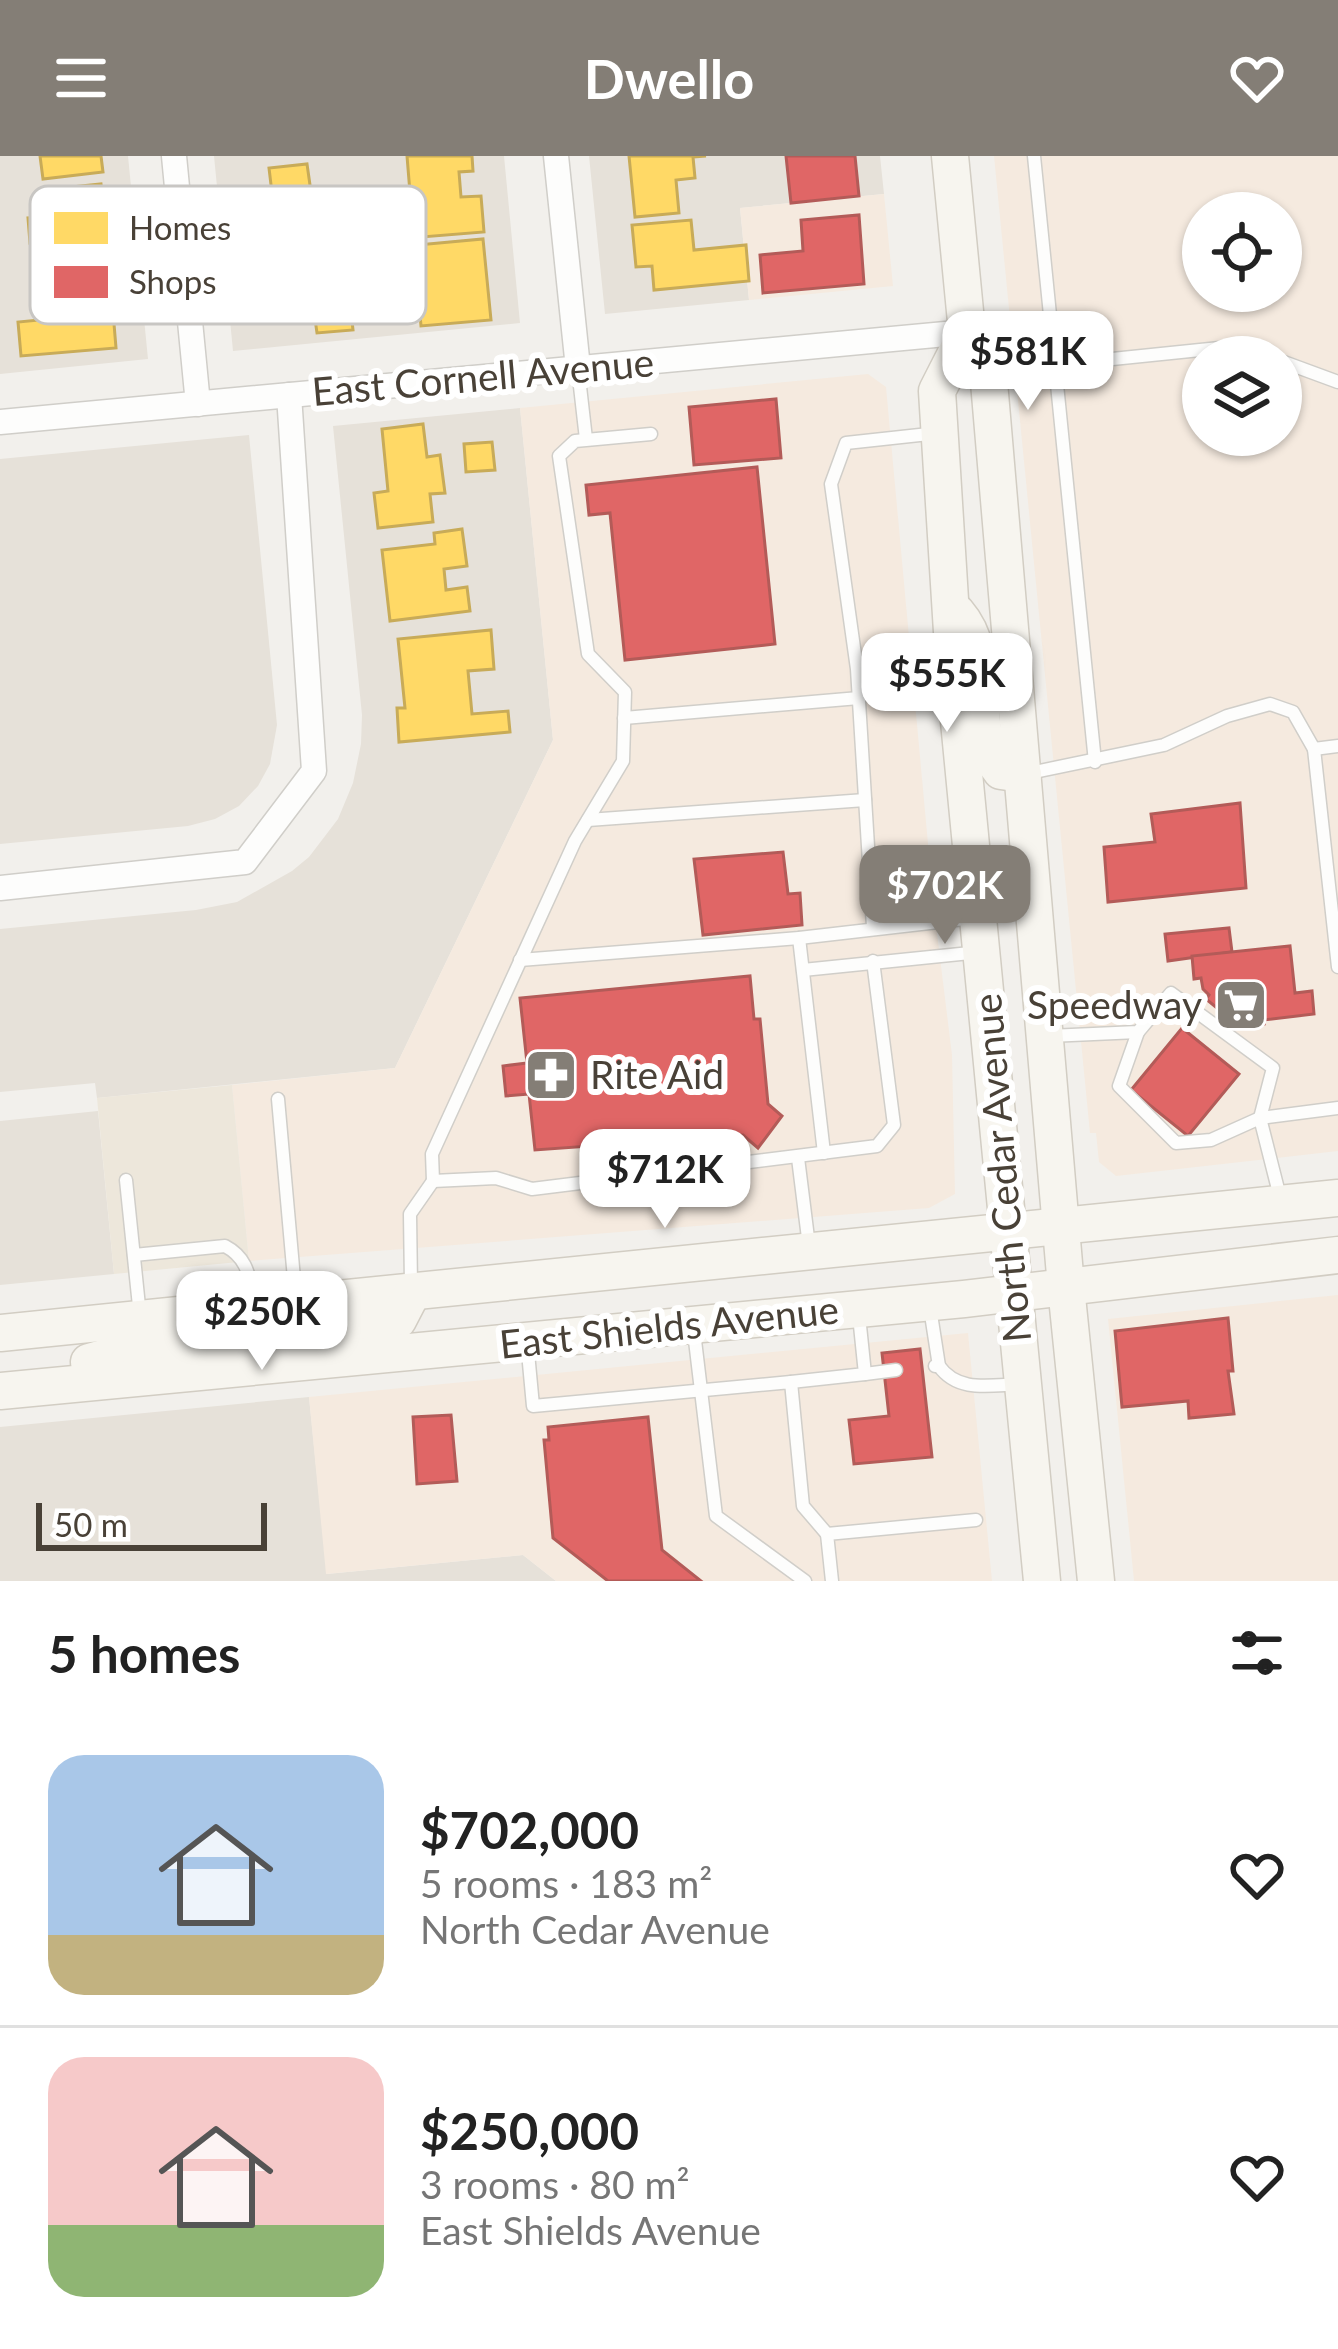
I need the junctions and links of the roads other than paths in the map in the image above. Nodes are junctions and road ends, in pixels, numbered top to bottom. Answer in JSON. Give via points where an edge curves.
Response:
{"nodes":[{"id":1,"x":175,"y":156,"type":"edge"},
{"id":2,"x":556,"y":156,"type":"edge"},
{"id":3,"x":950,"y":156,"type":"edge"},
{"id":4,"x":1034,"y":156,"type":"edge"},
{"id":5,"x":178,"y":186,"type":"edge"},
{"id":6,"x":191,"y":324,"type":"edge"},
{"id":7,"x":967,"y":332,"type":"junction"},
{"id":8,"x":1182,"y":352,"type":"edge"},
{"id":9,"x":1054,"y":365,"type":"junction"},
{"id":10,"x":578,"y":368,"type":"junction"},
{"id":11,"x":1302,"y":369,"type":"edge"},
{"id":12,"x":1338,"y":382,"type":"edge"},
{"id":13,"x":290,"y":395,"type":"junction"},
{"id":14,"x":198,"y":404,"type":"junction"},
{"id":15,"x":0,"y":422,"type":"edge"},
{"id":16,"x":940,"y":433,"type":"junction"},
{"id":17,"x":651,"y":434,"type":"dead end"},
{"id":18,"x":586,"y":440,"type":"junction"},
{"id":19,"x":951,"y":606,"type":"junction"},
{"id":20,"x":859,"y":698,"type":"junction"},
{"id":21,"x":624,"y":718,"type":"junction"},
{"id":22,"x":1338,"y":746,"type":"edge"},
{"id":23,"x":1314,"y":749,"type":"junction"},
{"id":24,"x":1095,"y":762,"type":"junction"},
{"id":25,"x":1023,"y":775,"type":"junction"},
{"id":26,"x":866,"y":800,"type":"junction"},
{"id":27,"x":588,"y":820,"type":"junction"},
{"id":28,"x":0,"y":888,"type":"edge"},
{"id":29,"x":873,"y":927,"type":"junction"},
{"id":30,"x":980,"y":935,"type":"junction"},
{"id":31,"x":799,"y":938,"type":"junction"},
{"id":32,"x":520,"y":960,"type":"junction"},
{"id":33,"x":873,"y":961,"type":"junction"},
{"id":34,"x":1338,"y":967,"type":"edge"},
{"id":35,"x":803,"y":970,"type":"junction"},
{"id":36,"x":1138,"y":1032,"type":"junction"},
{"id":37,"x":1045,"y":1036,"type":"junction"},
{"id":38,"x":278,"y":1099,"type":"dead end"},
{"id":39,"x":1338,"y":1108,"type":"edge"},
{"id":40,"x":1260,"y":1118,"type":"junction"},
{"id":41,"x":824,"y":1153,"type":"junction"},
{"id":42,"x":798,"y":1158,"type":"junction"},
{"id":43,"x":126,"y":1180,"type":"dead end"},
{"id":44,"x":434,"y":1181,"type":"junction"},
{"id":45,"x":1338,"y":1198,"type":"edge"},
{"id":46,"x":1282,"y":1204,"type":"junction"},
{"id":47,"x":1061,"y":1228,"type":"junction"},
{"id":48,"x":1008,"y":1234,"type":"junction"},
{"id":49,"x":810,"y":1253,"type":"junction"},
{"id":50,"x":134,"y":1255,"type":"junction"},
{"id":51,"x":1338,"y":1255,"type":"edge"},
{"id":52,"x":1066,"y":1287,"type":"junction"},
{"id":53,"x":412,"y":1293,"type":"junction"},
{"id":54,"x":1014,"y":1294,"type":"junction"},
{"id":55,"x":929,"y":1302,"type":"junction"},
{"id":56,"x":297,"y":1304,"type":"junction"},
{"id":57,"x":257,"y":1308,"type":"junction"},
{"id":58,"x":859,"y":1309,"type":"junction"},
{"id":59,"x":141,"y":1319,"type":"junction"},
{"id":60,"x":693,"y":1324,"type":"junction"},
{"id":61,"x":0,"y":1334,"type":"edge"},
{"id":62,"x":527,"y":1341,"type":"junction"},
{"id":63,"x":896,"y":1370,"type":"dead end"},
{"id":64,"x":865,"y":1374,"type":"junction"},
{"id":65,"x":790,"y":1382,"type":"junction"},
{"id":66,"x":1022,"y":1384,"type":"junction"},
{"id":67,"x":44,"y":1387,"type":"junction"},
{"id":68,"x":0,"y":1391,"type":"edge"},
{"id":69,"x":701,"y":1391,"type":"junction"},
{"id":70,"x":976,"y":1520,"type":"dead end"},
{"id":71,"x":826,"y":1534,"type":"junction"},
{"id":72,"x":805,"y":1581,"type":"edge"},
{"id":73,"x":832,"y":1581,"type":"edge"},
{"id":74,"x":1042,"y":1581,"type":"edge"},
{"id":75,"x":1096,"y":1581,"type":"edge"}],
"edges":[{"from":1,"to":5,"type":"street"},
{"from":2,"to":10,"type":"street"},
{"from":3,"to":7,"type":"main road","name":"North Cedar Avenue"},
{"from":4,"to":9,"type":"lane"},
{"from":6,"to":14,"type":"street"},
{"from":7,"to":9,"type":"lane"},
{"from":7,"to":10,"type":"street","name":"East Cornell Avenue"},
{"from":7,"to":16,"type":"main road","name":"North Cedar Avenue","via":[[937,391]]},
{"from":7,"to":25,"type":"main road","name":"North Cedar Avenue","via":[[989,382]]},
{"from":8,"to":9,"type":"lane"},
{"from":9,"to":24,"type":"lane"},
{"from":10,"to":13,"type":"street","name":"East Cornell Avenue"},
{"from":10,"to":18,"type":"lane"},
{"from":11,"to":12,"type":"lane"},
{"from":13,"to":14,"type":"street","name":"East Cornell Avenue"},
{"from":13,"to":28,"type":"street","via":[[314,771],[245,862]]},
{"from":14,"to":15,"type":"street","name":"East Cornell Avenue"},
{"from":16,"to":19,"type":"main road","name":"North Cedar Avenue"},
{"from":16,"to":20,"type":"lane","via":[[846,442],[831,484]]},
{"from":17,"to":18,"type":"lane"},
{"from":18,"to":21,"type":"lane","via":[[560,456],[565,514],[588,654],[625,692]]},
{"from":19,"to":25,"type":"main road","via":[[979,656],[984,739],[1001,770]]},
{"from":19,"to":30,"type":"main road","name":"North Cedar Avenue"},
{"from":20,"to":21,"type":"lane"},
{"from":20,"to":26,"type":"lane"},
{"from":21,"to":27,"type":"lane","via":[[623,761]]},
{"from":22,"to":23,"type":"lane"},
{"from":23,"to":24,"type":"lane","via":[[1293,712],[1270,704]]},
{"from":23,"to":34,"type":"lane"},
{"from":24,"to":25,"type":"lane"},
{"from":25,"to":37,"type":"main road","name":"North Cedar Avenue"},
{"from":26,"to":27,"type":"lane"},
{"from":26,"to":29,"type":"lane"},
{"from":27,"to":32,"type":"lane"},
{"from":29,"to":30,"type":"lane"},
{"from":29,"to":31,"type":"lane"},
{"from":30,"to":33,"type":"lane"},
{"from":30,"to":48,"type":"main road","name":"North Cedar Avenue"},
{"from":31,"to":32,"type":"lane"},
{"from":31,"to":35,"type":"lane"},
{"from":32,"to":44,"type":"lane","via":[[431,1154]]},
{"from":33,"to":35,"type":"lane"},
{"from":33,"to":41,"type":"lane","via":[[894,1124],[877,1146]]},
{"from":35,"to":41,"type":"lane"},
{"from":36,"to":37,"type":"lane"},
{"from":36,"to":40,"type":"lane","via":[[1119,1086],[1176,1143],[1211,1140]]},
{"from":36,"to":40,"type":"lane","via":[[1171,993],[1273,1068]]},
{"from":37,"to":47,"type":"main road","name":"North Cedar Avenue"},
{"from":38,"to":56,"type":"lane"},
{"from":39,"to":40,"type":"lane"},
{"from":40,"to":46,"type":"lane"},
{"from":41,"to":42,"type":"lane"},
{"from":42,"to":44,"type":"lane","via":[[532,1189],[496,1178]]},
{"from":42,"to":49,"type":"lane"},
{"from":43,"to":50,"type":"lane"},
{"from":44,"to":53,"type":"lane","via":[[410,1214]]},
{"from":45,"to":46,"type":"main road","name":"East Shields Avenue"},
{"from":46,"to":47,"type":"main road","name":"East Shields Avenue"},
{"from":47,"to":48,"type":"main road","name":"East Shields Avenue"},
{"from":47,"to":52,"type":"main road","name":"North Cedar Avenue"},
{"from":48,"to":49,"type":"main road","name":"East Shields Avenue"},
{"from":48,"to":54,"type":"main road","name":"North Cedar Avenue"},
{"from":49,"to":53,"type":"main road","name":"East Shields Avenue"},
{"from":50,"to":57,"type":"lane","via":[[225,1246],[246,1264]]},
{"from":50,"to":59,"type":"lane"},
{"from":51,"to":52,"type":"main road","name":"East Shields Avenue"},
{"from":52,"to":54,"type":"main road","name":"East Shields Avenue"},
{"from":52,"to":75,"type":"main road","name":"North Cedar Avenue"},
{"from":53,"to":56,"type":"main road","name":"East Shields Avenue"},
{"from":53,"to":67,"type":"main road","via":[[398,1320],[359,1330],[92,1360]]},
{"from":54,"to":55,"type":"main road","name":"East Shields Avenue"},
{"from":54,"to":66,"type":"main road","name":"North Cedar Avenue"},
{"from":55,"to":58,"type":"main road","name":"East Shields Avenue"},
{"from":55,"to":66,"type":"lane","via":[[936,1366],[948,1378]]},
{"from":56,"to":57,"type":"main road","name":"East Shields Avenue"},
{"from":57,"to":59,"type":"main road","name":"East Shields Avenue"},
{"from":58,"to":60,"type":"main road","name":"East Shields Avenue"},
{"from":58,"to":64,"type":"lane"},
{"from":59,"to":61,"type":"main road","name":"East Shields Avenue"},
{"from":60,"to":62,"type":"main road","name":"East Shields Avenue"},
{"from":60,"to":69,"type":"lane"},
{"from":62,"to":67,"type":"main road","name":"East Shields Avenue"},
{"from":62,"to":69,"type":"lane","via":[[533,1406]]},
{"from":63,"to":64,"type":"lane"},
{"from":64,"to":65,"type":"lane"},
{"from":65,"to":69,"type":"lane"},
{"from":65,"to":71,"type":"lane","via":[[803,1506]]},
{"from":66,"to":74,"type":"main road","name":"North Cedar Avenue"},
{"from":67,"to":68,"type":"main road","name":"East Shields Avenue"},
{"from":69,"to":72,"type":"lane","via":[[716,1516]]},
{"from":70,"to":71,"type":"lane"},
{"from":71,"to":73,"type":"lane"}]}
